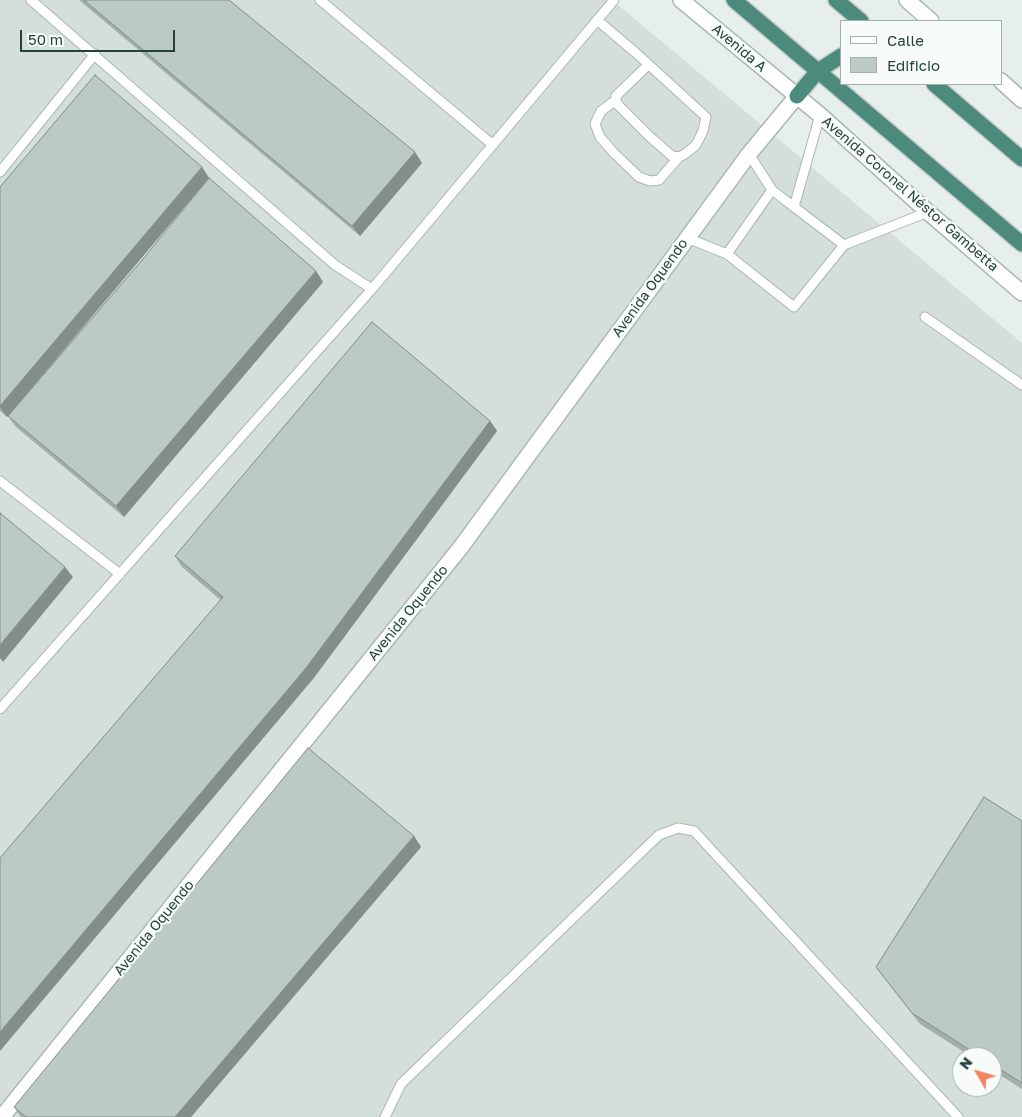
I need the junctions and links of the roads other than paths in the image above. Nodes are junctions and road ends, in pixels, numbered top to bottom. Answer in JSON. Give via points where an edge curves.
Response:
{"nodes":[{"id":1,"x":31,"y":0,"type":"edge"},
{"id":2,"x":320,"y":0,"type":"edge"},
{"id":3,"x":614,"y":0,"type":"edge"},
{"id":4,"x":681,"y":0,"type":"edge"},
{"id":5,"x":734,"y":0,"type":"edge"},
{"id":6,"x":836,"y":0,"type":"edge"},
{"id":7,"x":907,"y":0,"type":"edge"},
{"id":8,"x":597,"y":20,"type":"junction"},
{"id":9,"x":860,"y":20,"type":"edge"},
{"id":10,"x":930,"y":20,"type":"edge"},
{"id":11,"x":95,"y":54,"type":"junction"},
{"id":12,"x":840,"y":57,"type":"edge"},
{"id":13,"x":648,"y":65,"type":"junction"},
{"id":14,"x":818,"y":71,"type":"junction"},
{"id":15,"x":1002,"y":82,"type":"edge"},
{"id":16,"x":935,"y":85,"type":"edge"},
{"id":17,"x":797,"y":96,"type":"junction"},
{"id":18,"x":616,"y":100,"type":"junction"},
{"id":19,"x":1022,"y":100,"type":"edge"},
{"id":20,"x":820,"y":115,"type":"junction"},
{"id":21,"x":493,"y":145,"type":"junction"},
{"id":22,"x":749,"y":154,"type":"junction"},
{"id":23,"x":679,"y":158,"type":"junction"},
{"id":24,"x":1022,"y":159,"type":"edge"},
{"id":25,"x":0,"y":172,"type":"edge"},
{"id":26,"x":772,"y":190,"type":"junction"},
{"id":27,"x":794,"y":206,"type":"junction"},
{"id":28,"x":928,"y":212,"type":"junction"},
{"id":29,"x":687,"y":238,"type":"junction"},
{"id":30,"x":1022,"y":244,"type":"edge"},
{"id":31,"x":844,"y":245,"type":"junction"},
{"id":32,"x":727,"y":254,"type":"junction"},
{"id":33,"x":372,"y":289,"type":"junction"},
{"id":34,"x":1022,"y":293,"type":"edge"},
{"id":35,"x":925,"y":317,"type":"dead end"},
{"id":36,"x":1022,"y":385,"type":"edge"},
{"id":37,"x":0,"y":481,"type":"edge"},
{"id":38,"x":120,"y":574,"type":"junction"},
{"id":39,"x":0,"y":709,"type":"edge"},
{"id":40,"x":2,"y":1117,"type":"edge"},
{"id":41,"x":385,"y":1117,"type":"edge"},
{"id":42,"x":958,"y":1117,"type":"edge"}],
"edges":[{"from":1,"to":11,"type":"lane"},
{"from":2,"to":21,"type":"lane"},
{"from":3,"to":8,"type":"lane"},
{"from":4,"to":17,"type":"street","name":"Avenida A"},
{"from":5,"to":14,"type":"highway"},
{"from":6,"to":9,"type":"highway"},
{"from":7,"to":10,"type":"street"},
{"from":8,"to":13,"type":"lane"},
{"from":8,"to":21,"type":"lane"},
{"from":11,"to":25,"type":"lane"},
{"from":11,"to":33,"type":"lane","via":[[335,265]]},
{"from":12,"to":14,"type":"highway"},
{"from":13,"to":18,"type":"lane","via":[[616,96]]},
{"from":13,"to":23,"type":"lane","via":[[706,117],[696,145]]},
{"from":14,"to":17,"type":"highway"},
{"from":14,"to":30,"type":"highway"},
{"from":15,"to":19,"type":"street"},
{"from":16,"to":24,"type":"highway"},
{"from":17,"to":20,"type":"street","name":"Avenida Coronel Néstor Gambetta"},
{"from":17,"to":22,"type":"street","name":"Avenida Oquendo"},
{"from":18,"to":23,"type":"lane","via":[[649,136],[672,156]]},
{"from":18,"to":23,"type":"lane","via":[[601,111],[595,124],[600,137],[613,152],[650,181],[660,180]]},
{"from":20,"to":27,"type":"lane"},
{"from":20,"to":28,"type":"street","name":"Avenida Coronel Néstor Gambetta"},
{"from":21,"to":33,"type":"lane"},
{"from":22,"to":26,"type":"lane"},
{"from":22,"to":29,"type":"street","name":"Avenida Oquendo"},
{"from":26,"to":27,"type":"lane"},
{"from":26,"to":32,"type":"lane"},
{"from":27,"to":31,"type":"lane"},
{"from":28,"to":31,"type":"lane"},
{"from":28,"to":34,"type":"street","name":"Avenida Coronel Néstor Gambetta"},
{"from":29,"to":32,"type":"lane"},
{"from":29,"to":40,"type":"street","name":"Avenida Oquendo","via":[[461,546]]},
{"from":31,"to":32,"type":"lane","via":[[794,307]]},
{"from":33,"to":38,"type":"lane"},
{"from":35,"to":36,"type":"lane"},
{"from":37,"to":38,"type":"lane"},
{"from":38,"to":39,"type":"lane"},
{"from":41,"to":42,"type":"lane","via":[[401,1084],[660,835],[678,828],[694,831]]}]}
